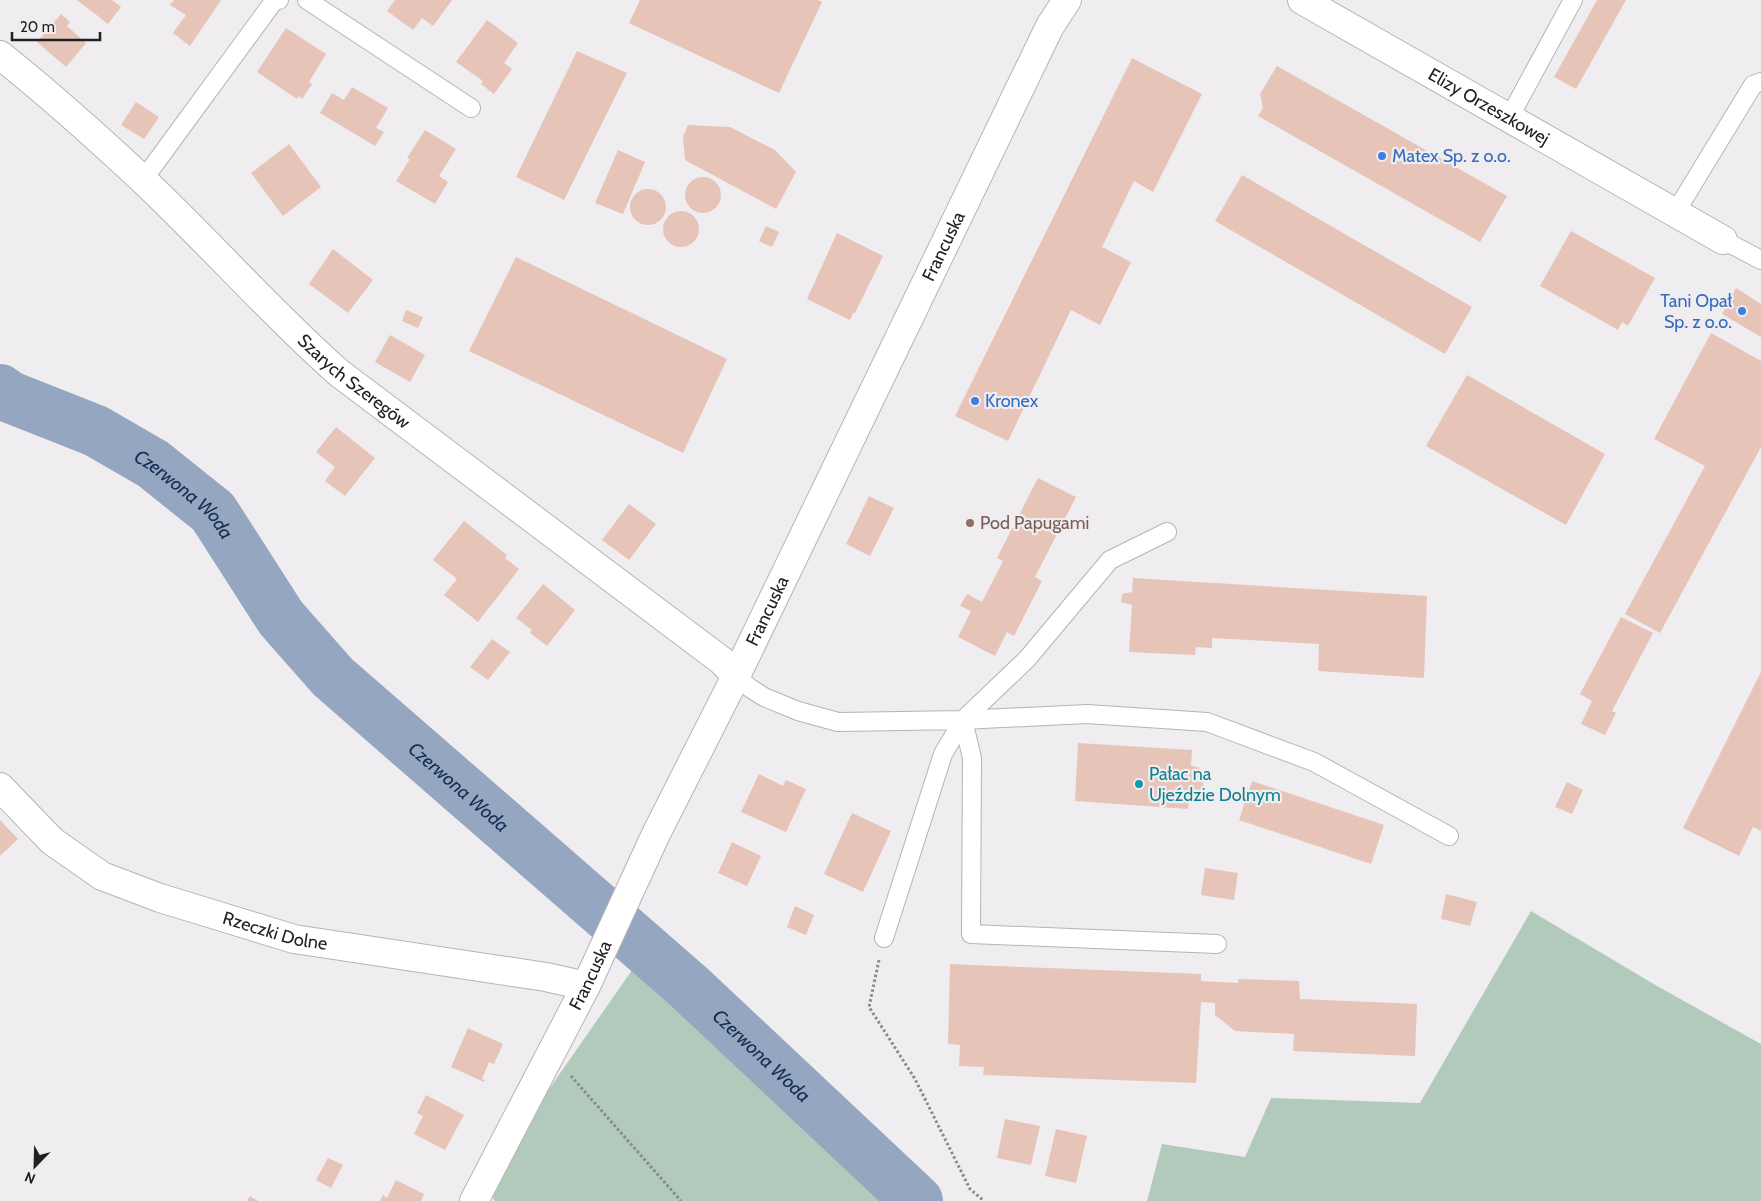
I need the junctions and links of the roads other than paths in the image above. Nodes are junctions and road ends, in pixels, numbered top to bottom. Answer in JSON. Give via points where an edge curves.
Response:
{"nodes":[{"id":1,"x":279,"y":0,"type":"edge"},
{"id":2,"x":307,"y":0,"type":"edge"},
{"id":3,"x":1302,"y":0,"type":"edge"},
{"id":4,"x":1573,"y":0,"type":"edge"},
{"id":5,"x":1060,"y":6,"type":"edge"},
{"id":6,"x":0,"y":55,"type":"edge"},
{"id":7,"x":1761,"y":82,"type":"edge"},
{"id":8,"x":471,"y":108,"type":"dead end"},
{"id":9,"x":1509,"y":118,"type":"junction"},
{"id":10,"x":143,"y":180,"type":"junction"},
{"id":11,"x":1675,"y":213,"type":"junction"},
{"id":12,"x":1723,"y":240,"type":"joint"},
{"id":13,"x":1761,"y":260,"type":"edge"},
{"id":14,"x":1168,"y":532,"type":"dead end"},
{"id":15,"x":736,"y":676,"type":"junction"},
{"id":16,"x":963,"y":720,"type":"junction"},
{"id":17,"x":0,"y":787,"type":"edge"},
{"id":18,"x":1449,"y":836,"type":"dead end"},
{"id":19,"x":884,"y":938,"type":"road end"},
{"id":20,"x":1217,"y":944,"type":"dead end"},
{"id":21,"x":586,"y":986,"type":"junction"},
{"id":22,"x":474,"y":1201,"type":"edge"}],
"edges":[{"from":1,"to":10,"type":"lane","via":[[274,1]]},
{"from":2,"to":8,"type":"lane"},
{"from":3,"to":9,"type":"street","name":"Elizy Orzeszkowej"},
{"from":4,"to":9,"type":"lane"},
{"from":5,"to":15,"type":"street","name":"Francuska"},
{"from":6,"to":10,"type":"street","name":"Szarych Szeregów"},
{"from":7,"to":11,"type":"lane","via":[[1753,85]]},
{"from":9,"to":11,"type":"street","name":"Elizy Orzeszkowej"},
{"from":10,"to":15,"type":"street","name":"Szarych Szeregów","via":[[303,342],[339,373],[722,661]]},
{"from":11,"to":12,"type":"street","name":"Elizy Orzeszkowej"},
{"from":12,"to":13,"type":"lane","name":"Elizy Orzeszkowej"},
{"from":14,"to":16,"type":"lane","via":[[1110,560],[1027,659]]},
{"from":15,"to":16,"type":"lane","via":[[764,697],[838,722]]},
{"from":15,"to":21,"type":"street","name":"Francuska","via":[[656,834]]},
{"from":16,"to":18,"type":"lane","via":[[1087,714],[1207,722],[1314,762]]},
{"from":16,"to":19,"type":"lane","via":[[943,754]]},
{"from":16,"to":20,"type":"lane","via":[[972,758],[971,934]]},
{"from":17,"to":21,"type":"street","name":"Rzeczki Dolne","via":[[52,841],[102,876],[160,898],[294,939],[546,977]]},
{"from":21,"to":22,"type":"street","name":"Francuska"}]}
